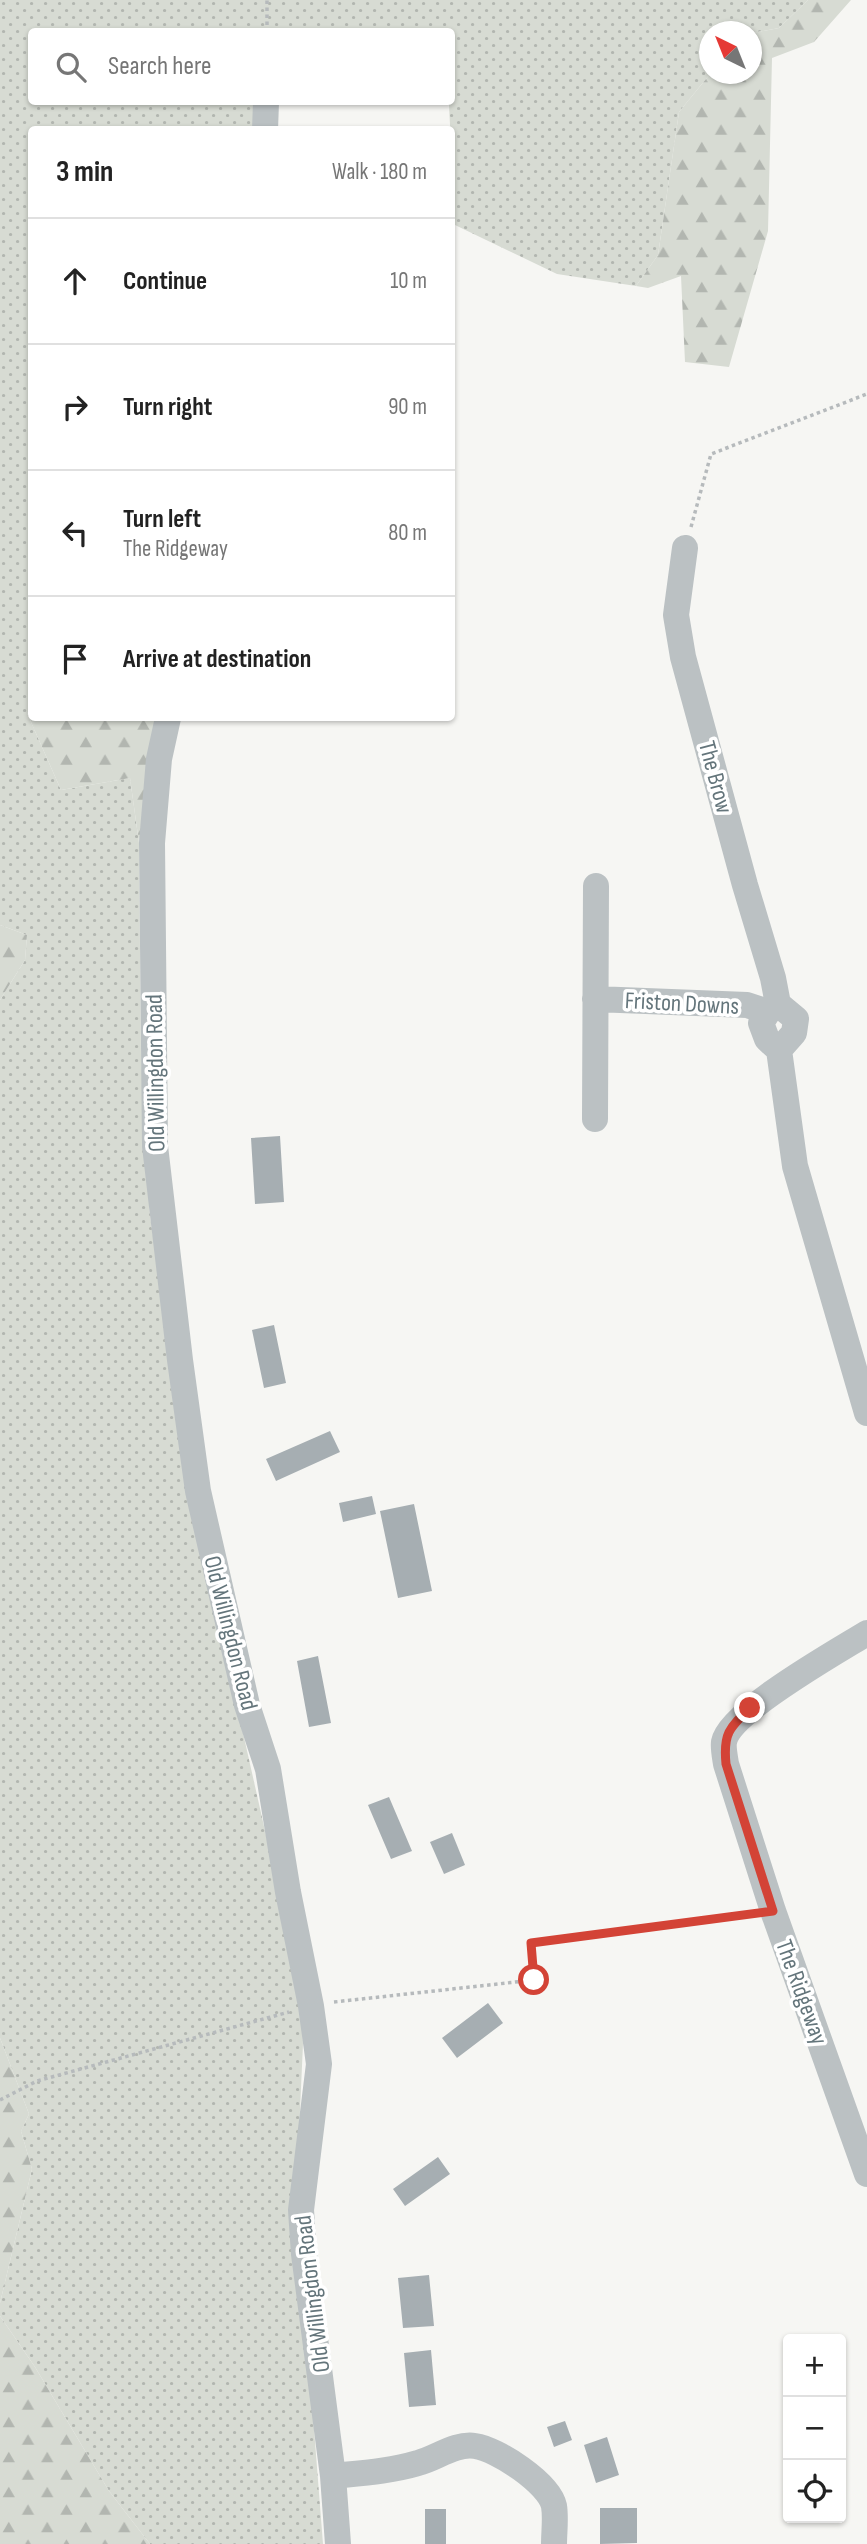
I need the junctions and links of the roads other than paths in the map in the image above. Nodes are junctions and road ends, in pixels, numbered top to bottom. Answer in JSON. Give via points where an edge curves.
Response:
{"nodes":[{"id":1,"x":266,"y":105,"type":"edge"},
{"id":2,"x":265,"y":126,"type":"edge"},
{"id":3,"x":685,"y":548,"type":"road end"},
{"id":4,"x":167,"y":721,"type":"edge"},
{"id":5,"x":596,"y":886,"type":"dead end"},
{"id":6,"x":595,"y":999,"type":"junction"},
{"id":7,"x":773,"y":1008,"type":"junction"},
{"id":8,"x":595,"y":1119,"type":"dead end"},
{"id":9,"x":867,"y":1413,"type":"edge"},
{"id":10,"x":867,"y":1633,"type":"edge"},
{"id":11,"x":867,"y":2174,"type":"edge"},
{"id":12,"x":333,"y":2476,"type":"junction"},
{"id":13,"x":338,"y":2544,"type":"edge"},
{"id":14,"x":554,"y":2544,"type":"edge"}],
"edges":[{"from":1,"to":2,"type":"street"},
{"from":3,"to":7,"type":"street","name":"The Brow","via":[[676,615],[683,657],[773,978]]},
{"from":4,"to":12,"type":"street","name":"Old Willingdon Road","via":[[159,759],[152,843],[155,1146],[198,1491],[247,1705],[268,1769],[311,2006],[318,2076],[301,2210]]},
{"from":5,"to":6,"type":"street","name":"Friston Downs"},
{"from":6,"to":7,"type":"street","name":"Friston Downs"},
{"from":6,"to":8,"type":"street","name":"Friston Downs"},
{"from":7,"to":9,"type":"street","name":"The Brow","via":[[761,1023],[767,1039],[779,1050],[795,1166]]},
{"from":10,"to":11,"type":"street","name":"The Ridgeway","via":[[750,1708],[724,1742],[726,1764],[773,1911]]},
{"from":12,"to":13,"type":"street","name":"Old Willingdon Road"},
{"from":12,"to":14,"type":"street","via":[[420,2463],[455,2448],[474,2446],[521,2468],[550,2497]]}]}
